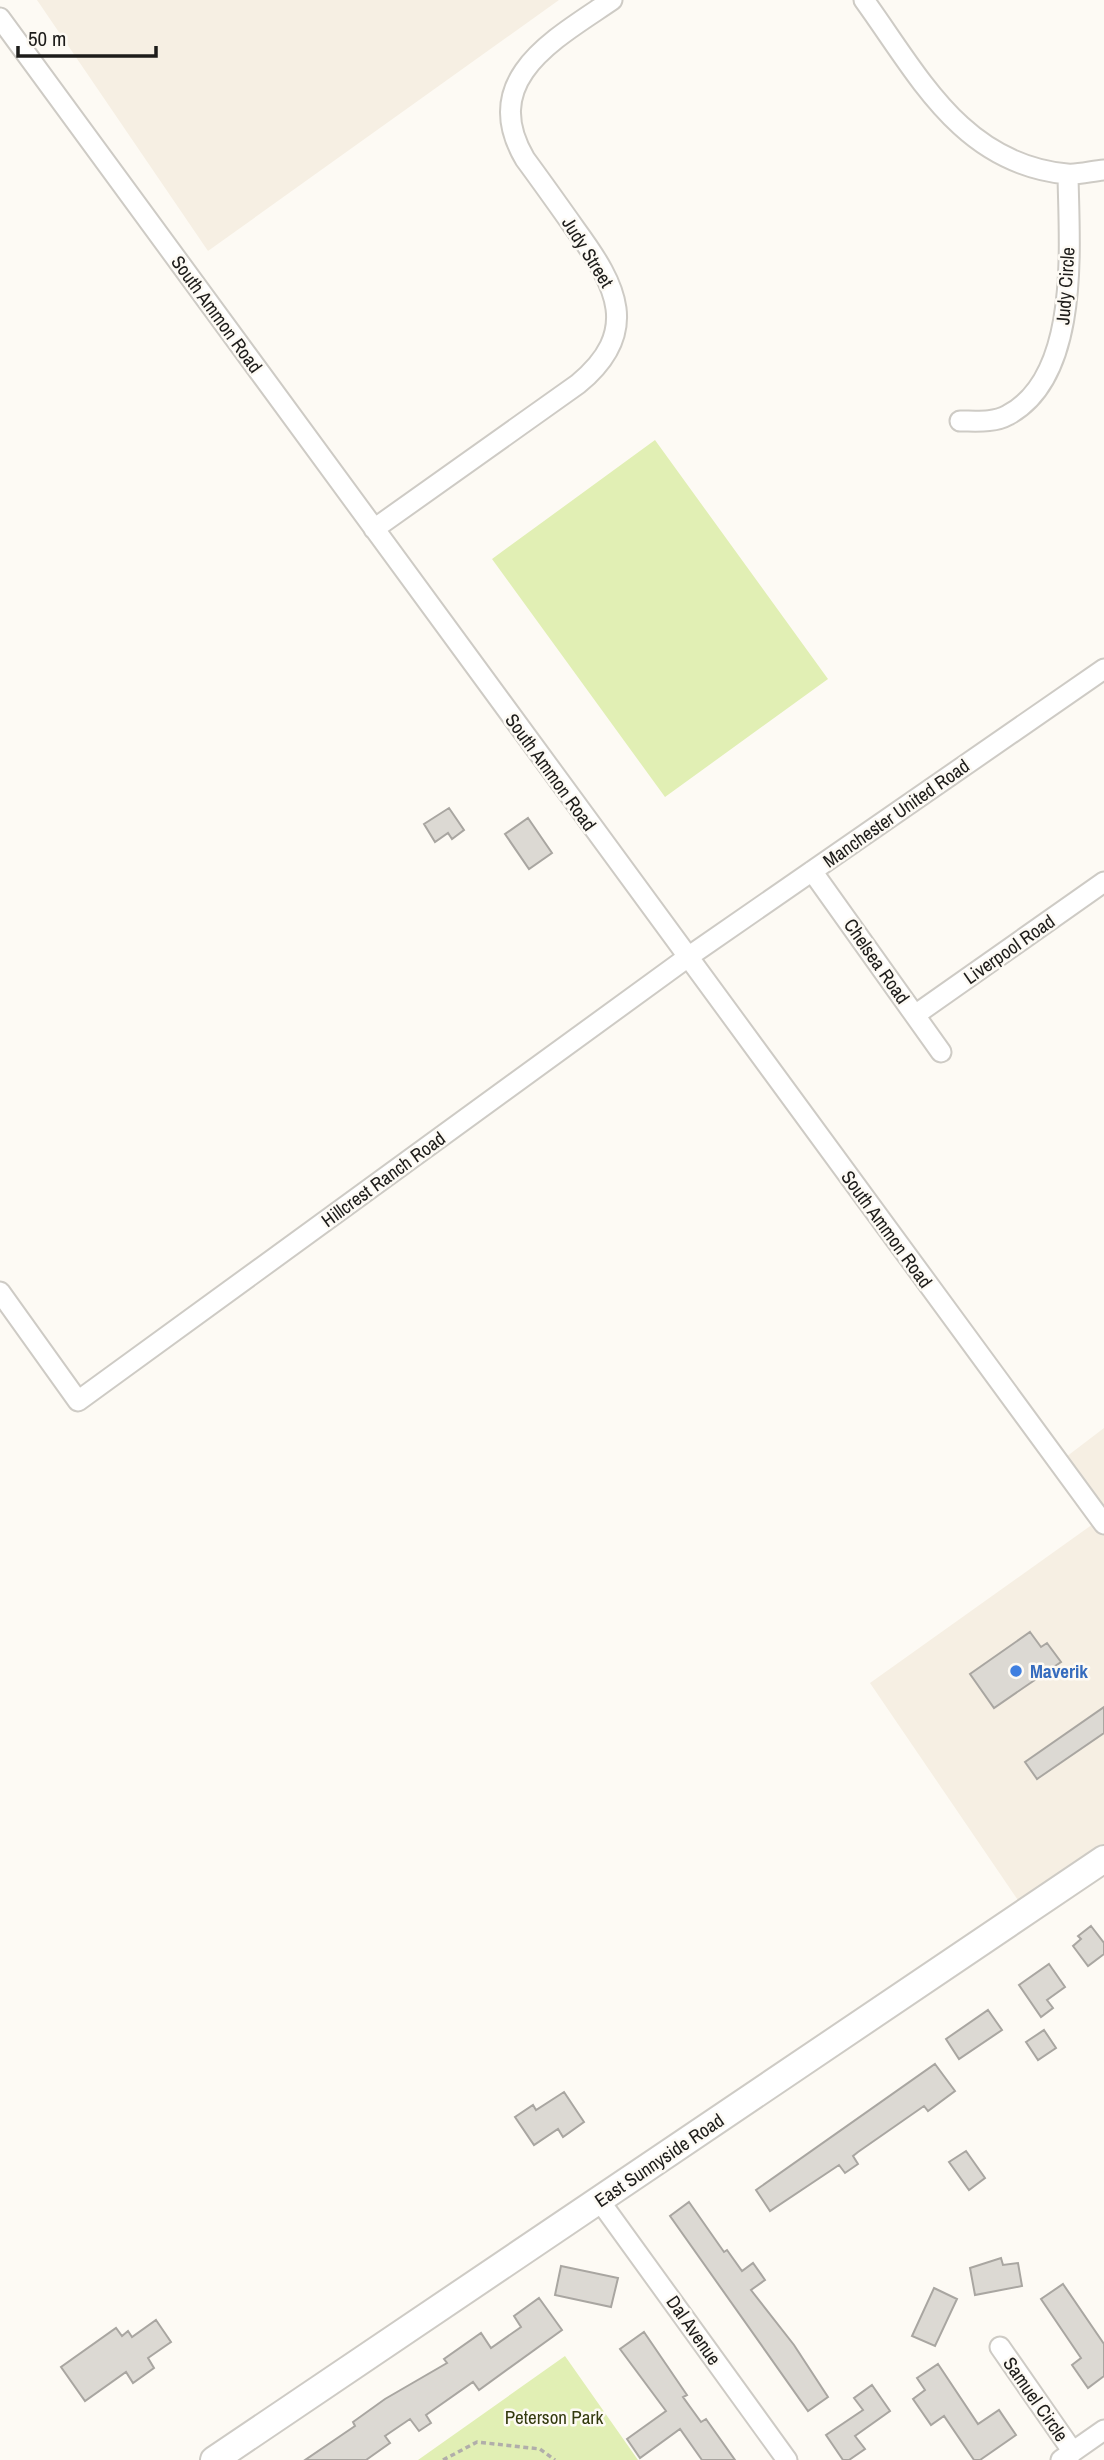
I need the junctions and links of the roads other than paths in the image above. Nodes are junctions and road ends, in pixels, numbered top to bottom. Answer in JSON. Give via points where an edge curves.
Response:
{"nodes":[{"id":1,"x":612,"y":0,"type":"edge"},
{"id":2,"x":864,"y":0,"type":"edge"},
{"id":3,"x":0,"y":18,"type":"edge"},
{"id":4,"x":1104,"y":170,"type":"edge"},
{"id":5,"x":1068,"y":175,"type":"junction"},
{"id":6,"x":960,"y":421,"type":"dead end"},
{"id":7,"x":374,"y":529,"type":"junction"},
{"id":8,"x":1104,"y":669,"type":"edge"},
{"id":9,"x":812,"y":871,"type":"junction"},
{"id":10,"x":1104,"y":882,"type":"edge"},
{"id":11,"x":688,"y":957,"type":"junction"},
{"id":12,"x":915,"y":1015,"type":"junction"},
{"id":13,"x":941,"y":1052,"type":"dead end"},
{"id":14,"x":0,"y":1292,"type":"edge"},
{"id":15,"x":1104,"y":1524,"type":"edge"},
{"id":16,"x":1104,"y":1859,"type":"edge"},
{"id":17,"x":599,"y":2200,"type":"junction"},
{"id":18,"x":1000,"y":2347,"type":"dead end"},
{"id":19,"x":1104,"y":2430,"type":"edge"},
{"id":20,"x":1067,"y":2456,"type":"edge"},
{"id":21,"x":214,"y":2460,"type":"edge"},
{"id":22,"x":787,"y":2460,"type":"edge"}],
"edges":[{"from":1,"to":7,"type":"street","name":"Judy Street","via":[[534,56],[514,90],[510,108],[516,143],[608,275],[618,309],[613,339],[604,357],[578,384]]},
{"from":2,"to":5,"type":"street","via":[[947,116],[972,139],[1011,159]]},
{"from":3,"to":7,"type":"street","name":"South Ammon Road"},
{"from":4,"to":5,"type":"street"},
{"from":5,"to":6,"type":"street","name":"Judy Circle","via":[[1068,296],[1063,330],[1046,372],[1032,396],[1007,416]]},
{"from":7,"to":11,"type":"street","name":"South Ammon Road"},
{"from":8,"to":9,"type":"street","name":"Manchester United Road"},
{"from":9,"to":11,"type":"street","name":"Manchester United Road"},
{"from":9,"to":12,"type":"street","name":"Chelsea Road"},
{"from":10,"to":12,"type":"street","name":"Liverpool Road"},
{"from":11,"to":14,"type":"street","name":"Hillcrest Ranch Road","via":[[78,1401]]},
{"from":11,"to":15,"type":"street","name":"South Ammon Road"},
{"from":12,"to":13,"type":"street","name":"Chelsea Road"},
{"from":16,"to":17,"type":"main road","name":"East Sunnyside Road"},
{"from":17,"to":21,"type":"main road","name":"East Sunnyside Road"},
{"from":17,"to":22,"type":"street","name":"Dal Avenue"},
{"from":18,"to":20,"type":"street","name":"Samuel Circle"},
{"from":19,"to":20,"type":"street"}]}
